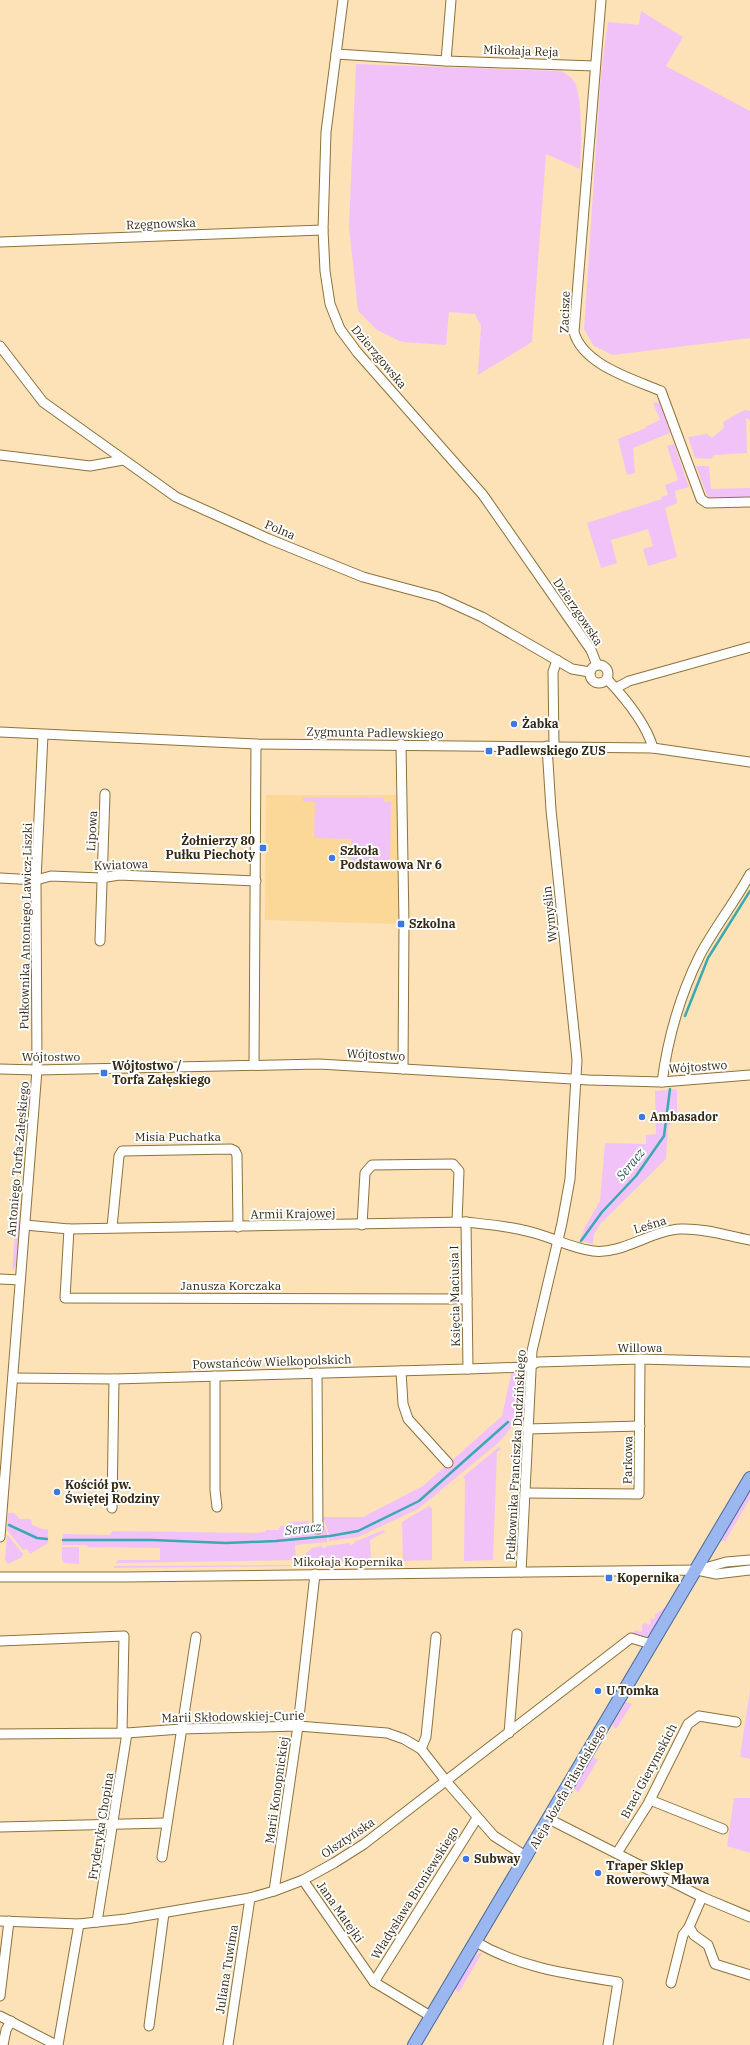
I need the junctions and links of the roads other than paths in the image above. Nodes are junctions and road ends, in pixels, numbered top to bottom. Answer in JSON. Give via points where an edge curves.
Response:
{"nodes":[{"id":1,"x":343,"y":0,"type":"edge"},
{"id":2,"x":451,"y":0,"type":"edge"},
{"id":3,"x":601,"y":0,"type":"edge"},
{"id":4,"x":336,"y":54,"type":"junction"},
{"id":5,"x":446,"y":60,"type":"junction"},
{"id":6,"x":595,"y":66,"type":"junction"},
{"id":7,"x":323,"y":230,"type":"junction"},
{"id":8,"x":0,"y":242,"type":"edge"},
{"id":9,"x":0,"y":346,"type":"edge"},
{"id":10,"x":0,"y":455,"type":"edge"},
{"id":11,"x":123,"y":460,"type":"junction"},
{"id":12,"x":750,"y":502,"type":"edge"},
{"id":13,"x":750,"y":647,"type":"edge"},
{"id":14,"x":557,"y":660,"type":"junction"},
{"id":15,"x":593,"y":669,"type":"junction"},
{"id":16,"x":607,"y":679,"type":"junction"},
{"id":17,"x":616,"y":688,"type":"junction"},
{"id":18,"x":0,"y":732,"type":"edge"},
{"id":19,"x":43,"y":735,"type":"junction"},
{"id":20,"x":256,"y":744,"type":"junction"},
{"id":21,"x":401,"y":744,"type":"junction"},
{"id":22,"x":550,"y":746,"type":"junction"},
{"id":23,"x":653,"y":748,"type":"junction"},
{"id":24,"x":750,"y":762,"type":"edge"},
{"id":25,"x":105,"y":794,"type":"dead end"},
{"id":26,"x":750,"y":874,"type":"edge"},
{"id":27,"x":0,"y":878,"type":"edge"},
{"id":28,"x":101,"y":878,"type":"junction"},
{"id":29,"x":36,"y":880,"type":"junction"},
{"id":30,"x":256,"y":881,"type":"junction"},
{"id":31,"x":100,"y":941,"type":"dead end"},
{"id":32,"x":254,"y":1064,"type":"junction"},
{"id":33,"x":403,"y":1068,"type":"junction"},
{"id":34,"x":0,"y":1069,"type":"edge"},
{"id":35,"x":37,"y":1070,"type":"junction"},
{"id":36,"x":750,"y":1075,"type":"edge"},
{"id":37,"x":577,"y":1079,"type":"junction"},
{"id":38,"x":662,"y":1082,"type":"junction"},
{"id":39,"x":462,"y":1222,"type":"junction"},
{"id":40,"x":25,"y":1225,"type":"junction"},
{"id":41,"x":362,"y":1225,"type":"junction"},
{"id":42,"x":112,"y":1227,"type":"junction"},
{"id":43,"x":238,"y":1227,"type":"junction"},
{"id":44,"x":69,"y":1229,"type":"junction"},
{"id":45,"x":750,"y":1240,"type":"edge"},
{"id":46,"x":558,"y":1242,"type":"junction"},
{"id":47,"x":0,"y":1279,"type":"edge"},
{"id":48,"x":20,"y":1280,"type":"junction"},
{"id":49,"x":467,"y":1299,"type":"junction"},
{"id":50,"x":640,"y":1359,"type":"junction"},
{"id":51,"x":750,"y":1362,"type":"edge"},
{"id":52,"x":531,"y":1364,"type":"junction"},
{"id":53,"x":468,"y":1369,"type":"junction"},
{"id":54,"x":402,"y":1370,"type":"junction"},
{"id":55,"x":317,"y":1373,"type":"junction"},
{"id":56,"x":215,"y":1376,"type":"junction"},
{"id":57,"x":13,"y":1378,"type":"junction"},
{"id":58,"x":114,"y":1378,"type":"junction"},
{"id":59,"x":640,"y":1426,"type":"junction"},
{"id":60,"x":527,"y":1429,"type":"junction"},
{"id":61,"x":448,"y":1463,"type":"dead end"},
{"id":62,"x":750,"y":1478,"type":"edge"},
{"id":63,"x":525,"y":1493,"type":"junction"},
{"id":64,"x":217,"y":1507,"type":"dead end"},
{"id":65,"x":112,"y":1508,"type":"dead end"},
{"id":66,"x":1,"y":1509,"type":"edge"},
{"id":67,"x":318,"y":1529,"type":"dead end"},
{"id":68,"x":0,"y":1537,"type":"edge"},
{"id":69,"x":750,"y":1560,"type":"edge"},
{"id":70,"x":697,"y":1570,"type":"junction"},
{"id":71,"x":750,"y":1570,"type":"edge"},
{"id":72,"x":521,"y":1572,"type":"junction"},
{"id":73,"x":315,"y":1574,"type":"junction"},
{"id":74,"x":0,"y":1577,"type":"edge"},
{"id":75,"x":517,"y":1634,"type":"dead end"},
{"id":76,"x":196,"y":1637,"type":"dead end"},
{"id":77,"x":436,"y":1637,"type":"dead end"},
{"id":78,"x":0,"y":1641,"type":"edge"},
{"id":79,"x":651,"y":1644,"type":"junction"},
{"id":80,"x":736,"y":1722,"type":"dead end"},
{"id":81,"x":298,"y":1726,"type":"junction"},
{"id":82,"x":181,"y":1729,"type":"junction"},
{"id":83,"x":125,"y":1732,"type":"junction"},
{"id":84,"x":509,"y":1733,"type":"junction"},
{"id":85,"x":0,"y":1734,"type":"edge"},
{"id":86,"x":421,"y":1749,"type":"junction"},
{"id":87,"x":446,"y":1781,"type":"junction"},
{"id":88,"x":650,"y":1800,"type":"junction"},
{"id":89,"x":477,"y":1818,"type":"junction"},
{"id":90,"x":550,"y":1819,"type":"junction"},
{"id":91,"x":166,"y":1823,"type":"junction"},
{"id":92,"x":114,"y":1824,"type":"junction"},
{"id":93,"x":0,"y":1827,"type":"edge"},
{"id":94,"x":723,"y":1829,"type":"dead end"},
{"id":95,"x":616,"y":1853,"type":"junction"},
{"id":96,"x":162,"y":1857,"type":"dead end"},
{"id":97,"x":527,"y":1857,"type":"junction"},
{"id":98,"x":303,"y":1880,"type":"junction"},
{"id":99,"x":274,"y":1891,"type":"junction"},
{"id":100,"x":702,"y":1897,"type":"junction"},
{"id":101,"x":250,"y":1898,"type":"junction"},
{"id":102,"x":164,"y":1913,"type":"junction"},
{"id":103,"x":750,"y":1917,"type":"edge"},
{"id":104,"x":5,"y":1921,"type":"edge"},
{"id":105,"x":97,"y":1922,"type":"junction"},
{"id":106,"x":79,"y":1924,"type":"junction"},
{"id":107,"x":689,"y":1927,"type":"junction"},
{"id":108,"x":476,"y":1942,"type":"junction"},
{"id":109,"x":750,"y":1975,"type":"edge"},
{"id":110,"x":374,"y":1982,"type":"junction"},
{"id":111,"x":670,"y":1983,"type":"dead end"},
{"id":112,"x":0,"y":1996,"type":"edge"},
{"id":113,"x":0,"y":2016,"type":"edge"},
{"id":114,"x":432,"y":2017,"type":"junction"},
{"id":115,"x":10,"y":2021,"type":"junction"},
{"id":116,"x":149,"y":2026,"type":"dead end"},
{"id":117,"x":3,"y":2045,"type":"edge"},
{"id":118,"x":57,"y":2045,"type":"edge"},
{"id":119,"x":228,"y":2045,"type":"edge"},
{"id":120,"x":414,"y":2045,"type":"edge"},
{"id":121,"x":608,"y":2045,"type":"edge"}],
"edges":[{"from":1,"to":4,"type":"street","name":"Dzierzgowska"},
{"from":2,"to":5,"type":"street"},
{"from":3,"to":6,"type":"street","name":"Zacisze"},
{"from":4,"to":5,"type":"street","name":"Mikołaja Reja"},
{"from":4,"to":7,"type":"street","name":"Dzierzgowska","via":[[326,132]]},
{"from":5,"to":6,"type":"street","name":"Mikołaja Reja"},
{"from":6,"to":12,"type":"street","name":"Zacisze","via":[[574,332],[577,343],[605,366],[661,391],[701,499],[706,503]]},
{"from":7,"to":8,"type":"street","name":"Rzęgnowska"},
{"from":7,"to":15,"type":"street","name":"Dzierzgowska","via":[[330,304],[340,328],[357,352],[483,495],[591,650]]},
{"from":9,"to":11,"type":"street","name":"Polna","via":[[43,402]]},
{"from":10,"to":11,"type":"street","via":[[90,466]]},
{"from":11,"to":14,"type":"street","name":"Polna","via":[[176,496],[269,539],[363,577],[438,597],[482,617]]},
{"from":13,"to":17,"type":"street","via":[[629,681]]},
{"from":14,"to":15,"type":"street","name":"Polna","via":[[572,669]]},
{"from":14,"to":22,"type":"street","name":"Wymyślin","via":[[553,672]]},
{"from":15,"to":16,"type":"street","name":"Dzierzgowska","via":[[606,667]]},
{"from":15,"to":16,"type":"street","name":"Dzierzgowska","via":[[591,679],[596,683],[602,683]]},
{"from":16,"to":17,"type":"street","name":"Dzierzgowska"},
{"from":17,"to":23,"type":"street","name":"Dzierzgowska","via":[[644,728]]},
{"from":18,"to":19,"type":"street","name":"Zygmunta Padlewskiego"},
{"from":19,"to":20,"type":"street","name":"Zygmunta Padlewskiego"},
{"from":19,"to":29,"type":"street","name":"Pułkownika Antoniego Lawicz-Liszki"},
{"from":20,"to":21,"type":"street","name":"Zygmunta Padlewskiego"},
{"from":20,"to":30,"type":"street"},
{"from":21,"to":22,"type":"street","name":"Zygmunta Padlewskiego"},
{"from":21,"to":33,"type":"street"},
{"from":22,"to":23,"type":"street","name":"Zygmunta Padlewskiego"},
{"from":22,"to":37,"type":"street","name":"Wymyślin","via":[[551,810]]},
{"from":23,"to":24,"type":"street","name":"Zygmunta Padlewskiego"},
{"from":25,"to":28,"type":"street","name":"Lipowa"},
{"from":26,"to":38,"type":"street","via":[[701,954],[685,988],[671,1036]]},
{"from":27,"to":29,"type":"street","name":"Kwiatowa"},
{"from":28,"to":29,"type":"street","name":"Kwiatowa","via":[[51,876]]},
{"from":28,"to":30,"type":"street","name":"Kwiatowa","via":[[119,875]]},
{"from":28,"to":31,"type":"street","name":"Lipowa"},
{"from":29,"to":35,"type":"street","name":"Pułkownika Antoniego Lawicz-Liszki"},
{"from":30,"to":32,"type":"street"},
{"from":32,"to":33,"type":"street","name":"Wójtostwo"},
{"from":32,"to":35,"type":"street","name":"Wójtostwo"},
{"from":33,"to":37,"type":"street","name":"Wójtostwo"},
{"from":34,"to":35,"type":"street","name":"Wójtostwo"},
{"from":35,"to":40,"type":"street","name":"Antoniego Torfa-Załęskiego"},
{"from":36,"to":38,"type":"street","name":"Wójtostwo"},
{"from":37,"to":38,"type":"street","name":"Wójtostwo"},
{"from":37,"to":46,"type":"street","name":"Pułkownika Franciszka Dudzińskiego","via":[[570,1179]]},
{"from":39,"to":41,"type":"street","name":"Armii Krajowej"},
{"from":39,"to":41,"type":"street","name":"Księcia Maciusia I","via":[[459,1171],[453,1164],[372,1165],[365,1173]]},
{"from":39,"to":46,"type":"street","name":"Armii Krajowej","via":[[511,1227]]},
{"from":39,"to":49,"type":"street","name":"Księcia Maciusia I"},
{"from":40,"to":44,"type":"street","name":"Armii Krajowej"},
{"from":40,"to":48,"type":"street","name":"Antoniego Torfa-Załęskiego"},
{"from":41,"to":43,"type":"street","name":"Armii Krajowej"},
{"from":42,"to":43,"type":"street","name":"Armii Krajowej"},
{"from":42,"to":43,"type":"street","name":"Misia Puchatka","via":[[119,1156],[122,1151],[231,1149],[237,1155]]},
{"from":42,"to":44,"type":"street","name":"Armii Krajowej"},
{"from":44,"to":49,"type":"street","name":"Janusza Korczaka","via":[[65,1298]]},
{"from":45,"to":46,"type":"street","name":"Leśna","via":[[681,1229],[604,1252]]},
{"from":46,"to":52,"type":"street","name":"Pułkownika Franciszka Dudzińskiego"},
{"from":47,"to":48,"type":"street"},
{"from":48,"to":57,"type":"street","name":"Antoniego Torfa-Załęskiego"},
{"from":49,"to":53,"type":"street","name":"Księcia Maciusia I"},
{"from":50,"to":51,"type":"street","name":"Willowa"},
{"from":50,"to":52,"type":"street","name":"Willowa"},
{"from":50,"to":59,"type":"street","name":"Parkowa"},
{"from":52,"to":53,"type":"street","name":"Powstańców Wielkopolskich","via":[[527,1367]]},
{"from":52,"to":60,"type":"street","name":"Pułkownika Franciszka Dudzińskiego"},
{"from":53,"to":54,"type":"street","name":"Powstańców Wielkopolskich"},
{"from":54,"to":55,"type":"street","name":"Powstańców Wielkopolskich"},
{"from":54,"to":61,"type":"street","via":[[403,1404],[408,1419]]},
{"from":55,"to":56,"type":"street","name":"Powstańców Wielkopolskich"},
{"from":55,"to":67,"type":"street"},
{"from":56,"to":58,"type":"street","name":"Powstańców Wielkopolskich"},
{"from":56,"to":64,"type":"street"},
{"from":57,"to":58,"type":"street","name":"Powstańców Wielkopolskich"},
{"from":57,"to":66,"type":"street","name":"Antoniego Torfa-Załęskiego"},
{"from":58,"to":65,"type":"street"},
{"from":59,"to":60,"type":"street"},
{"from":59,"to":63,"type":"street","name":"Parkowa","via":[[639,1494]]},
{"from":60,"to":63,"type":"street","name":"Pułkownika Franciszka Dudzińskiego"},
{"from":62,"to":70,"type":"main road","name":"Aleja Józefa Piłsudskiego"},
{"from":63,"to":72,"type":"street","name":"Pułkownika Franciszka Dudzińskiego"},
{"from":66,"to":68,"type":"street","name":"Antoniego Torfa-Załęskiego"},
{"from":69,"to":70,"type":"street","via":[[726,1562]]},
{"from":70,"to":71,"type":"street","via":[[716,1574]]},
{"from":70,"to":72,"type":"street","name":"Mikołaja Kopernika"},
{"from":70,"to":79,"type":"main road","name":"Aleja Józefa Piłsudskiego"},
{"from":72,"to":73,"type":"street","name":"Mikołaja Kopernika"},
{"from":73,"to":74,"type":"street","name":"Mikołaja Kopernika"},
{"from":73,"to":81,"type":"street","name":"Marii Konopnickiej"},
{"from":75,"to":84,"type":"street"},
{"from":76,"to":82,"type":"street"},
{"from":77,"to":86,"type":"street","via":[[426,1737]]},
{"from":78,"to":83,"type":"street","name":"Fryderyka Chopina","via":[[124,1636]]},
{"from":79,"to":84,"type":"street","name":"Olsztyńska","via":[[631,1638]]},
{"from":79,"to":90,"type":"main road","name":"Aleja Józefa Piłsudskiego"},
{"from":80,"to":88,"type":"street","name":"Braci Gierymskich","via":[[699,1716],[692,1720]]},
{"from":81,"to":82,"type":"street","name":"Marii Skłodowskiej-Curie"},
{"from":81,"to":86,"type":"street","name":"Marii Skłodowskiej-Curie","via":[[387,1733]]},
{"from":81,"to":99,"type":"street","name":"Marii Konopnickiej"},
{"from":82,"to":83,"type":"street","name":"Marii Skłodowskiej-Curie"},
{"from":82,"to":91,"type":"street"},
{"from":83,"to":85,"type":"street","name":"Marii Skłodowskiej-Curie"},
{"from":83,"to":92,"type":"street","name":"Fryderyka Chopina"},
{"from":84,"to":87,"type":"street","name":"Olsztyńska"},
{"from":86,"to":87,"type":"street","name":"Marii Skłodowskiej-Curie"},
{"from":87,"to":89,"type":"street","name":"Marii Skłodowskiej-Curie"},
{"from":87,"to":98,"type":"street","name":"Olsztyńska","via":[[364,1844]]},
{"from":88,"to":94,"type":"street"},
{"from":88,"to":95,"type":"street","name":"Braci Gierymskich"},
{"from":89,"to":97,"type":"street","name":"Marii Skłodowskiej-Curie","via":[[494,1836]]},
{"from":89,"to":110,"type":"street","name":"Władysława Broniewskiego"},
{"from":90,"to":95,"type":"street"},
{"from":90,"to":97,"type":"main road","name":"Aleja Józefa Piłsudskiego"},
{"from":91,"to":92,"type":"street"},
{"from":91,"to":96,"type":"street"},
{"from":92,"to":93,"type":"street"},
{"from":92,"to":105,"type":"street","name":"Fryderyka Chopina"},
{"from":95,"to":100,"type":"street"},
{"from":97,"to":108,"type":"main road","name":"Aleja Józefa Piłsudskiego"},
{"from":98,"to":99,"type":"street","name":"Olsztyńska"},
{"from":98,"to":110,"type":"street","name":"Jana Matejki"},
{"from":99,"to":101,"type":"street","name":"Olsztyńska"},
{"from":100,"to":103,"type":"street"},
{"from":100,"to":107,"type":"street"},
{"from":101,"to":102,"type":"street","name":"Olsztyńska"},
{"from":101,"to":119,"type":"street","name":"Juliana Tuwima"},
{"from":102,"to":105,"type":"street","name":"Olsztyńska"},
{"from":102,"to":116,"type":"street"},
{"from":104,"to":106,"type":"street","name":"Olsztyńska"},
{"from":104,"to":112,"type":"street"},
{"from":105,"to":106,"type":"street","name":"Olsztyńska"},
{"from":106,"to":118,"type":"street"},
{"from":107,"to":109,"type":"street","via":[[694,1935],[708,1945],[715,1964]]},
{"from":107,"to":111,"type":"street","via":[[683,1935]]},
{"from":108,"to":114,"type":"main road","name":"Aleja Józefa Piłsudskiego"},
{"from":108,"to":121,"type":"street","via":[[511,1960],[542,1969],[618,1982]]},
{"from":110,"to":114,"type":"street","name":"Jana Matejki"},
{"from":113,"to":115,"type":"street"},
{"from":114,"to":120,"type":"main road","name":"Aleja Józefa Piłsudskiego"},
{"from":115,"to":117,"type":"street"},
{"from":115,"to":118,"type":"street"}]}
